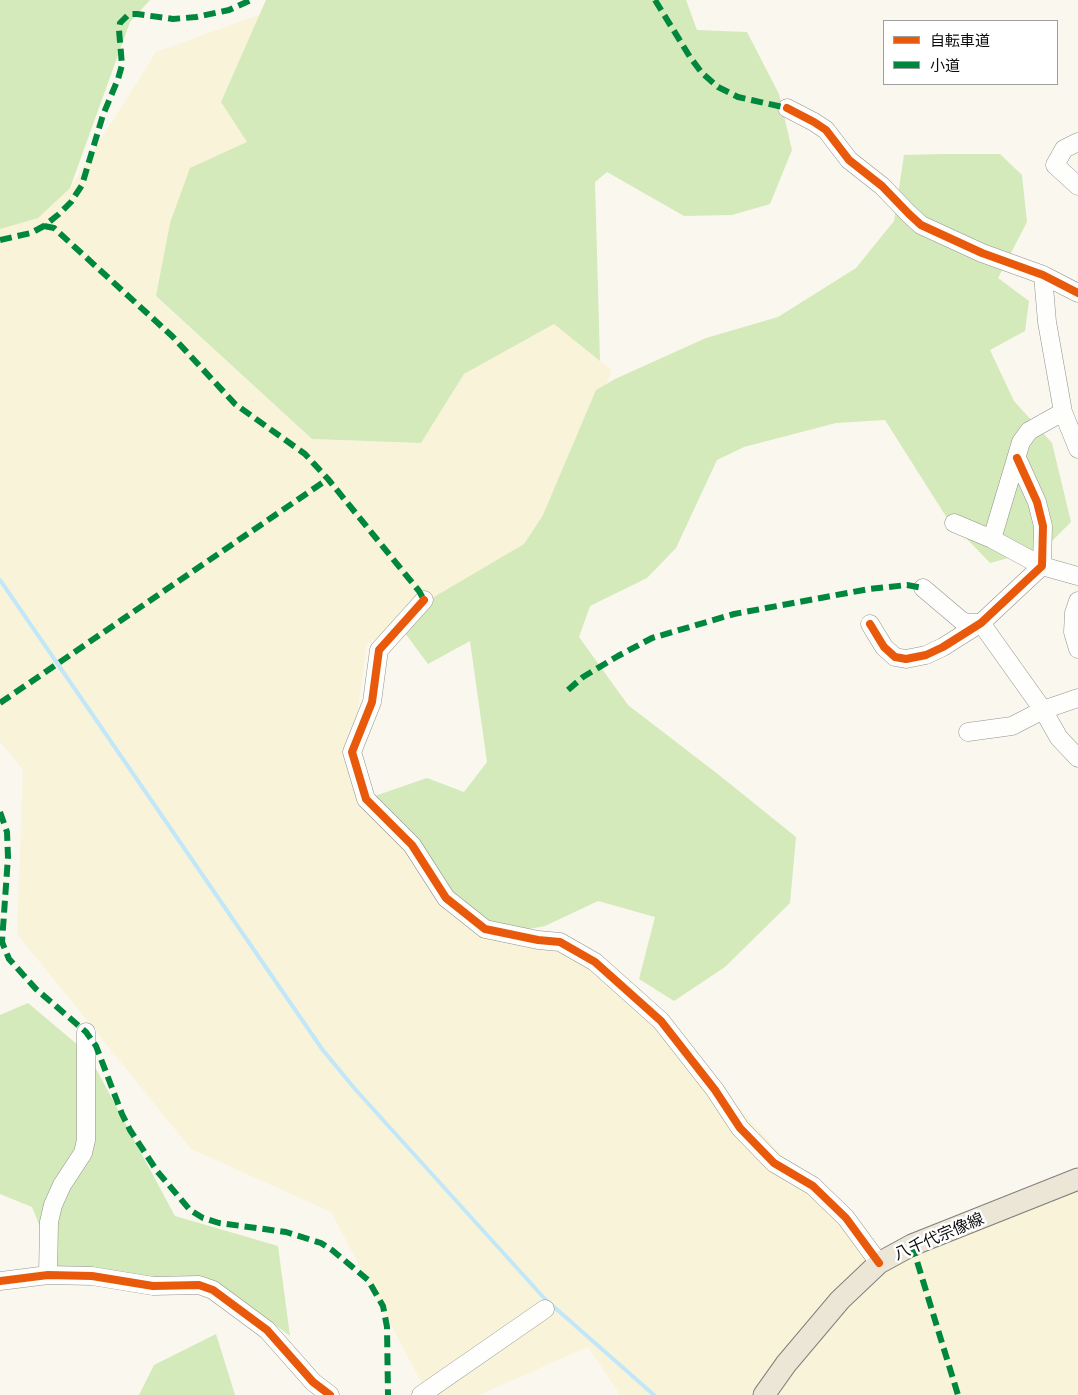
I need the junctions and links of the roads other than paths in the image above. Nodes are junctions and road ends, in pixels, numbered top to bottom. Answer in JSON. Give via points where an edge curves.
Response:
{"nodes":[{"id":1,"x":787,"y":108,"type":"dead end"},
{"id":2,"x":1078,"y":142,"type":"edge"},
{"id":3,"x":1078,"y":186,"type":"edge"},
{"id":4,"x":1043,"y":275,"type":"junction"},
{"id":5,"x":1078,"y":293,"type":"edge"},
{"id":6,"x":1063,"y":412,"type":"junction"},
{"id":7,"x":1078,"y":449,"type":"edge"},
{"id":8,"x":1017,"y":458,"type":"junction"},
{"id":9,"x":954,"y":522,"type":"dead end"},
{"id":10,"x":992,"y":539,"type":"junction"},
{"id":11,"x":1042,"y":566,"type":"junction"},
{"id":12,"x":1078,"y":576,"type":"edge"},
{"id":13,"x":922,"y":588,"type":"dead end"},
{"id":14,"x":424,"y":600,"type":"dead end"},
{"id":15,"x":1078,"y":601,"type":"edge"},
{"id":16,"x":981,"y":623,"type":"junction"},
{"id":17,"x":870,"y":624,"type":"dead end"},
{"id":18,"x":1078,"y":649,"type":"edge"},
{"id":19,"x":1078,"y":698,"type":"edge"},
{"id":20,"x":1043,"y":710,"type":"junction"},
{"id":21,"x":968,"y":732,"type":"dead end"},
{"id":22,"x":1078,"y":758,"type":"edge"},
{"id":23,"x":86,"y":1032,"type":"dead end"},
{"id":24,"x":1078,"y":1179,"type":"edge"},
{"id":25,"x":879,"y":1263,"type":"junction"},
{"id":26,"x":48,"y":1275,"type":"junction"},
{"id":27,"x":0,"y":1281,"type":"edge"},
{"id":28,"x":545,"y":1309,"type":"dead end"},
{"id":29,"x":330,"y":1395,"type":"edge"},
{"id":30,"x":421,"y":1395,"type":"edge"},
{"id":31,"x":764,"y":1395,"type":"edge"}],
"edges":[{"from":1,"to":4,"type":"street","via":[[826,130],[849,160],[921,224],[982,253]]},
{"from":2,"to":3,"type":"street","via":[[1064,148],[1056,165]]},
{"from":4,"to":5,"type":"street"},
{"from":4,"to":6,"type":"street","via":[[1047,322]]},
{"from":6,"to":7,"type":"street"},
{"from":6,"to":8,"type":"street","via":[[1028,432],[1021,442]]},
{"from":8,"to":10,"type":"street"},
{"from":8,"to":11,"type":"street","via":[[1037,502],[1043,526]]},
{"from":9,"to":10,"type":"street"},
{"from":10,"to":11,"type":"street"},
{"from":11,"to":12,"type":"street"},
{"from":11,"to":16,"type":"street"},
{"from":13,"to":16,"type":"street","via":[[962,621]]},
{"from":14,"to":25,"type":"street","via":[[379,650],[372,702],[352,752],[366,799],[412,845],[446,898],[485,929],[560,942],[596,962],[661,1021],[740,1128],[774,1163],[813,1186],[846,1218]]},
{"from":15,"to":18,"type":"street","via":[[1073,632]]},
{"from":16,"to":17,"type":"street","via":[[943,648],[906,660],[895,657],[884,647]]},
{"from":16,"to":20,"type":"street"},
{"from":19,"to":20,"type":"street"},
{"from":20,"to":21,"type":"street","via":[[1012,726]]},
{"from":20,"to":22,"type":"street","via":[[1058,738]]},
{"from":23,"to":26,"type":"street","via":[[86,1140],[83,1153],[53,1205]]},
{"from":24,"to":25,"type":"main road","name":"八千代宗像線","via":[[912,1245]]},
{"from":25,"to":31,"type":"main road","name":"八千代宗像線","via":[[840,1300]]},
{"from":26,"to":27,"type":"street"},
{"from":26,"to":29,"type":"street","via":[[92,1276],[153,1286],[199,1285],[213,1290],[267,1330]]},
{"from":28,"to":30,"type":"street"}]}
